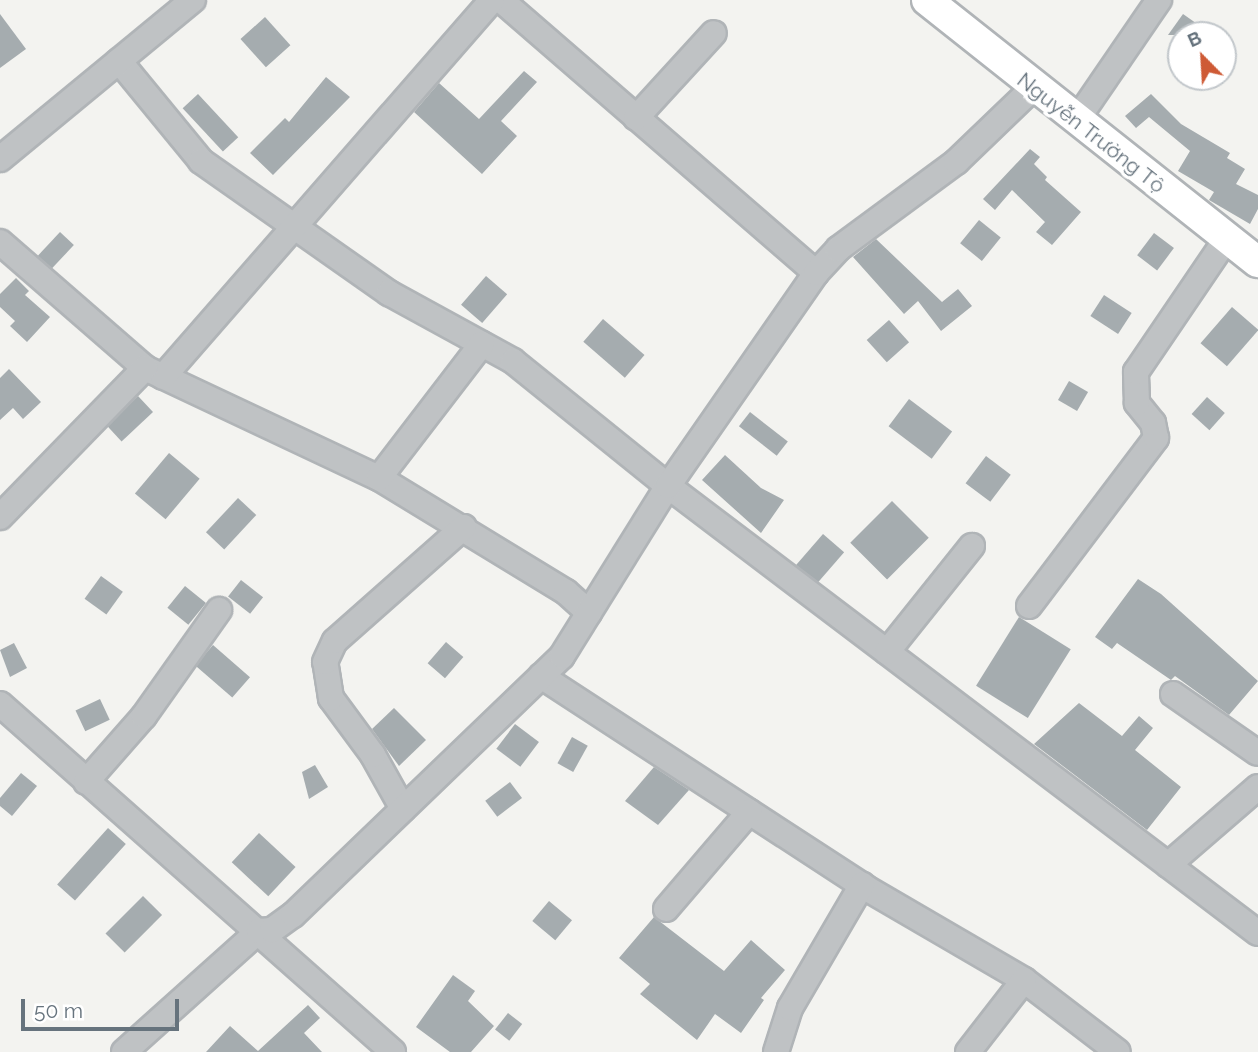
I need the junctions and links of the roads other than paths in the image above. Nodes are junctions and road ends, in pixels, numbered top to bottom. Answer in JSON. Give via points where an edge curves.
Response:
{"nodes":[{"id":1,"x":193,"y":0,"type":"edge"},
{"id":2,"x":492,"y":0,"type":"edge"},
{"id":3,"x":500,"y":0,"type":"edge"},
{"id":4,"x":927,"y":0,"type":"edge"},
{"id":5,"x":1159,"y":0,"type":"edge"},
{"id":6,"x":714,"y":33,"type":"dead end"},
{"id":7,"x":119,"y":61,"type":"junction"},
{"id":8,"x":1032,"y":88,"type":"junction"},
{"id":9,"x":636,"y":118,"type":"junction"},
{"id":10,"x":1076,"y":121,"type":"junction"},
{"id":11,"x":0,"y":159,"type":"edge"},
{"id":12,"x":296,"y":228,"type":"junction"},
{"id":13,"x":1227,"y":238,"type":"junction"},
{"id":14,"x":0,"y":242,"type":"edge"},
{"id":15,"x":1258,"y":262,"type":"edge"},
{"id":16,"x":816,"y":273,"type":"junction"},
{"id":17,"x":482,"y":344,"type":"junction"},
{"id":18,"x":154,"y":372,"type":"junction"},
{"id":19,"x":379,"y":478,"type":"junction"},
{"id":20,"x":668,"y":486,"type":"junction"},
{"id":21,"x":2,"y":512,"type":"edge"},
{"id":22,"x":464,"y":527,"type":"junction"},
{"id":23,"x":972,"y":546,"type":"dead end"},
{"id":24,"x":1029,"y":606,"type":"dead end"},
{"id":25,"x":219,"y":610,"type":"dead end"},
{"id":26,"x":589,"y":613,"type":"junction"},
{"id":27,"x":887,"y":652,"type":"junction"},
{"id":28,"x":541,"y":676,"type":"junction"},
{"id":29,"x":1173,"y":694,"type":"dead end"},
{"id":30,"x":0,"y":704,"type":"edge"},
{"id":31,"x":1258,"y":753,"type":"edge"},
{"id":32,"x":86,"y":782,"type":"junction"},
{"id":33,"x":1258,"y":787,"type":"edge"},
{"id":34,"x":403,"y":809,"type":"junction"},
{"id":35,"x":749,"y":812,"type":"junction"},
{"id":36,"x":1168,"y":865,"type":"junction"},
{"id":37,"x":862,"y":885,"type":"junction"},
{"id":38,"x":666,"y":909,"type":"dead end"},
{"id":39,"x":259,"y":931,"type":"junction"},
{"id":40,"x":1258,"y":933,"type":"edge"},
{"id":41,"x":1024,"y":980,"type":"junction"},
{"id":42,"x":124,"y":1052,"type":"edge"},
{"id":43,"x":393,"y":1052,"type":"edge"},
{"id":44,"x":776,"y":1052,"type":"edge"},
{"id":45,"x":968,"y":1052,"type":"edge"},
{"id":46,"x":1118,"y":1052,"type":"edge"}],
"edges":[{"from":1,"to":7,"type":"street"},
{"from":2,"to":12,"type":"street","via":[[350,158]]},
{"from":3,"to":9,"type":"street"},
{"from":4,"to":8,"type":"main road","name":"Nguyễn Trường Tộ"},
{"from":5,"to":10,"type":"street"},
{"from":6,"to":9,"type":"street"},
{"from":7,"to":11,"type":"street"},
{"from":7,"to":12,"type":"street","via":[[201,160]]},
{"from":8,"to":10,"type":"main road","name":"Nguyễn Trường Tộ"},
{"from":8,"to":16,"type":"street","via":[[956,162],[838,249]]},
{"from":9,"to":16,"type":"street"},
{"from":10,"to":13,"type":"main road","name":"Nguyễn Trường Tộ"},
{"from":12,"to":17,"type":"street","via":[[389,293]]},
{"from":12,"to":18,"type":"street"},
{"from":13,"to":15,"type":"main road","name":"Nguyễn Trường Tộ"},
{"from":13,"to":24,"type":"street","via":[[1136,372],[1137,403],[1153,423],[1156,438]]},
{"from":14,"to":18,"type":"street"},
{"from":16,"to":20,"type":"street"},
{"from":17,"to":19,"type":"street"},
{"from":17,"to":20,"type":"street","via":[[513,361]]},
{"from":18,"to":19,"type":"street"},
{"from":18,"to":21,"type":"street"},
{"from":19,"to":22,"type":"street"},
{"from":20,"to":26,"type":"street"},
{"from":20,"to":27,"type":"street"},
{"from":22,"to":26,"type":"street","via":[[566,592]]},
{"from":22,"to":34,"type":"street","via":[[335,640],[325,662],[331,698],[373,755]]},
{"from":23,"to":27,"type":"street"},
{"from":25,"to":32,"type":"street","via":[[144,716]]},
{"from":26,"to":28,"type":"street","via":[[562,656]]},
{"from":27,"to":36,"type":"street"},
{"from":28,"to":34,"type":"street"},
{"from":28,"to":35,"type":"street"},
{"from":29,"to":31,"type":"street"},
{"from":30,"to":32,"type":"street"},
{"from":32,"to":39,"type":"street"},
{"from":33,"to":36,"type":"street"},
{"from":34,"to":39,"type":"street","via":[[293,915],[272,930]]},
{"from":35,"to":37,"type":"street"},
{"from":35,"to":38,"type":"street"},
{"from":36,"to":40,"type":"street"},
{"from":37,"to":41,"type":"street"},
{"from":37,"to":44,"type":"street","via":[[790,1008]]},
{"from":39,"to":42,"type":"street"},
{"from":39,"to":43,"type":"street"},
{"from":41,"to":45,"type":"street"},
{"from":41,"to":46,"type":"street"}]}
